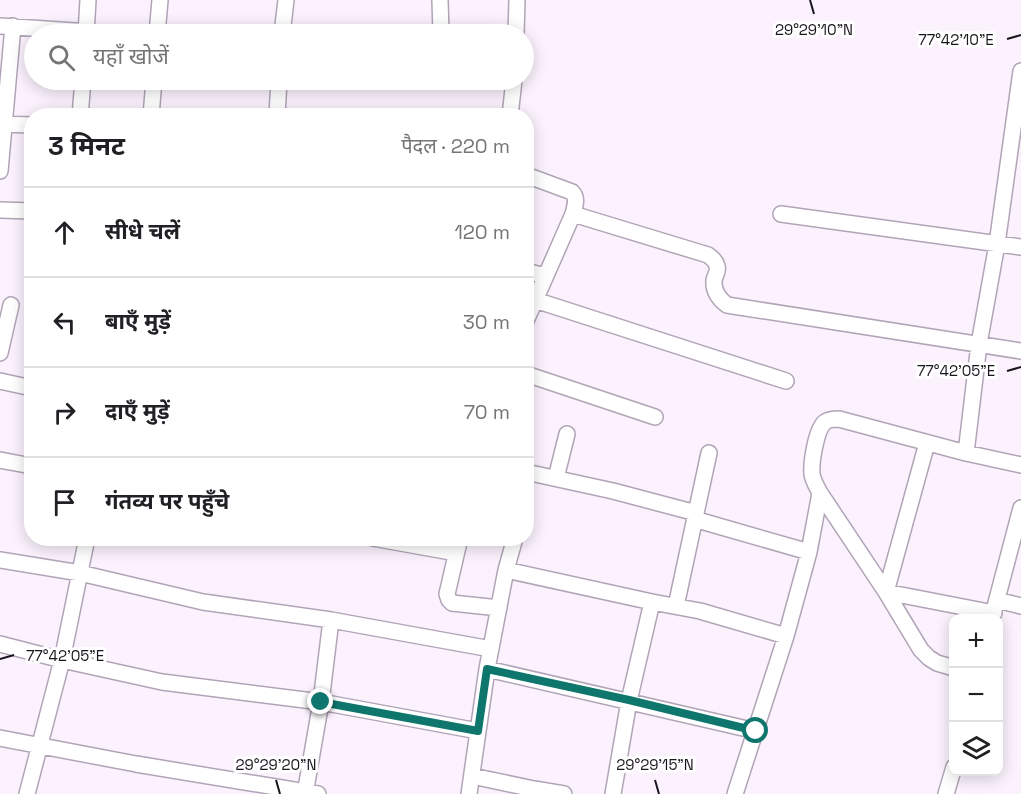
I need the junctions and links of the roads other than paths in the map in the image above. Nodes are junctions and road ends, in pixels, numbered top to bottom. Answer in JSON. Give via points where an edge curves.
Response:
{"nodes":[{"id":1,"x":88,"y":0,"type":"edge"},
{"id":2,"x":160,"y":0,"type":"edge"},
{"id":3,"x":286,"y":0,"type":"edge"},
{"id":4,"x":440,"y":0,"type":"edge"},
{"id":5,"x":517,"y":0,"type":"edge"},
{"id":6,"x":87,"y":24,"type":"edge"},
{"id":7,"x":158,"y":24,"type":"edge"},
{"id":8,"x":283,"y":24,"type":"edge"},
{"id":9,"x":441,"y":24,"type":"edge"},
{"id":10,"x":516,"y":24,"type":"edge"},
{"id":11,"x":6,"y":26,"type":"edge"},
{"id":12,"x":24,"y":28,"type":"edge"},
{"id":13,"x":1021,"y":71,"type":"edge"},
{"id":14,"x":82,"y":90,"type":"edge"},
{"id":15,"x":153,"y":90,"type":"edge"},
{"id":16,"x":278,"y":90,"type":"edge"},
{"id":17,"x":514,"y":90,"type":"edge"},
{"id":18,"x":81,"y":108,"type":"edge"},
{"id":19,"x":152,"y":108,"type":"edge"},
{"id":20,"x":277,"y":108,"type":"edge"},
{"id":21,"x":511,"y":108,"type":"edge"},
{"id":22,"x":2,"y":124,"type":"edge"},
{"id":23,"x":24,"y":125,"type":"edge"},
{"id":24,"x":0,"y":171,"type":"edge"},
{"id":25,"x":534,"y":178,"type":"edge"},
{"id":26,"x":0,"y":210,"type":"edge"},
{"id":27,"x":24,"y":211,"type":"edge"},
{"id":28,"x":573,"y":214,"type":"junction"},
{"id":29,"x":781,"y":214,"type":"dead end"},
{"id":30,"x":997,"y":244,"type":"junction"},
{"id":31,"x":1021,"y":247,"type":"edge"},
{"id":32,"x":534,"y":273,"type":"edge"},
{"id":33,"x":545,"y":276,"type":"junction"},
{"id":34,"x":535,"y":300,"type":"joint"},
{"id":35,"x":11,"y":305,"type":"dead end"},
{"id":36,"x":979,"y":344,"type":"junction"},
{"id":37,"x":1021,"y":351,"type":"edge"},
{"id":38,"x":0,"y":353,"type":"edge"},
{"id":39,"x":534,"y":377,"type":"edge"},
{"id":40,"x":0,"y":381,"type":"edge"},
{"id":41,"x":786,"y":381,"type":"dead end"},
{"id":42,"x":24,"y":386,"type":"edge"},
{"id":43,"x":655,"y":417,"type":"dead end"},
{"id":44,"x":567,"y":434,"type":"dead end"},
{"id":45,"x":927,"y":443,"type":"junction"},
{"id":46,"x":709,"y":453,"type":"dead end"},
{"id":47,"x":966,"y":453,"type":"junction"},
{"id":48,"x":0,"y":460,"type":"edge"},
{"id":49,"x":24,"y":464,"type":"edge"},
{"id":50,"x":1021,"y":465,"type":"edge"},
{"id":51,"x":534,"y":474,"type":"edge"},
{"id":52,"x":556,"y":478,"type":"junction"},
{"id":53,"x":820,"y":493,"type":"junction"},
{"id":54,"x":1021,"y":508,"type":"edge"},
{"id":55,"x":695,"y":516,"type":"junction"},
{"id":56,"x":85,"y":546,"type":"edge"},
{"id":57,"x":458,"y":546,"type":"edge"},
{"id":58,"x":513,"y":546,"type":"edge"},
{"id":59,"x":809,"y":552,"type":"junction"},
{"id":60,"x":0,"y":560,"type":"edge"},
{"id":61,"x":507,"y":570,"type":"junction"},
{"id":62,"x":80,"y":573,"type":"junction"},
{"id":63,"x":886,"y":592,"type":"junction"},
{"id":64,"x":652,"y":602,"type":"junction"},
{"id":65,"x":676,"y":606,"type":"junction"},
{"id":66,"x":1021,"y":606,"type":"edge"},
{"id":67,"x":499,"y":608,"type":"junction"},
{"id":68,"x":994,"y":610,"type":"edge"},
{"id":69,"x":331,"y":620,"type":"junction"},
{"id":70,"x":786,"y":636,"type":"junction"},
{"id":71,"x":0,"y":644,"type":"edge"},
{"id":72,"x":492,"y":649,"type":"junction"},
{"id":73,"x":62,"y":660,"type":"junction"},
{"id":74,"x":949,"y":667,"type":"edge"},
{"id":75,"x":487,"y":669,"type":"junction"},
{"id":76,"x":629,"y":700,"type":"junction"},
{"id":77,"x":321,"y":702,"type":"junction"},
{"id":78,"x":478,"y":731,"type":"junction"},
{"id":79,"x":756,"y":731,"type":"junction"},
{"id":80,"x":0,"y":738,"type":"edge"},
{"id":81,"x":39,"y":746,"type":"junction"},
{"id":82,"x":472,"y":776,"type":"junction"},
{"id":83,"x":951,"y":776,"type":"edge"},
{"id":84,"x":310,"y":793,"type":"edge"},
{"id":85,"x":27,"y":794,"type":"edge"},
{"id":86,"x":469,"y":794,"type":"edge"},
{"id":87,"x":564,"y":794,"type":"edge"},
{"id":88,"x":613,"y":794,"type":"edge"},
{"id":89,"x":735,"y":794,"type":"edge"},
{"id":90,"x":946,"y":794,"type":"edge"}],
"edges":[{"from":1,"to":6,"type":"street"},
{"from":2,"to":7,"type":"street"},
{"from":3,"to":8,"type":"street"},
{"from":4,"to":9,"type":"street"},
{"from":5,"to":10,"type":"street"},
{"from":11,"to":12,"type":"street"},
{"from":11,"to":22,"type":"street"},
{"from":13,"to":30,"type":"street"},
{"from":14,"to":18,"type":"street"},
{"from":15,"to":19,"type":"street"},
{"from":16,"to":20,"type":"street"},
{"from":17,"to":21,"type":"street"},
{"from":22,"to":23,"type":"street"},
{"from":22,"to":24,"type":"street"},
{"from":25,"to":28,"type":"street","via":[[572,192]]},
{"from":26,"to":27,"type":"street"},
{"from":28,"to":33,"type":"street"},
{"from":28,"to":36,"type":"street","via":[[708,255],[718,270],[714,288],[727,305]]},
{"from":29,"to":30,"type":"street"},
{"from":30,"to":31,"type":"street"},
{"from":30,"to":36,"type":"street"},
{"from":32,"to":33,"type":"street"},
{"from":33,"to":34,"type":"street"},
{"from":34,"to":41,"type":"street"},
{"from":35,"to":38,"type":"street"},
{"from":36,"to":37,"type":"street"},
{"from":36,"to":47,"type":"street"},
{"from":39,"to":43,"type":"street"},
{"from":40,"to":42,"type":"street"},
{"from":44,"to":52,"type":"street"},
{"from":45,"to":47,"type":"street"},
{"from":45,"to":53,"type":"street","via":[[831,420],[820,430],[812,466],[813,480]]},
{"from":45,"to":63,"type":"street"},
{"from":46,"to":55,"type":"street"},
{"from":47,"to":50,"type":"street"},
{"from":48,"to":49,"type":"street"},
{"from":51,"to":52,"type":"street"},
{"from":52,"to":55,"type":"street"},
{"from":53,"to":59,"type":"street"},
{"from":53,"to":63,"type":"street"},
{"from":54,"to":68,"type":"street"},
{"from":55,"to":59,"type":"street"},
{"from":55,"to":65,"type":"street"},
{"from":56,"to":62,"type":"street"},
{"from":57,"to":67,"type":"street","via":[[449,600]]},
{"from":58,"to":61,"type":"street"},
{"from":59,"to":70,"type":"street"},
{"from":60,"to":62,"type":"street"},
{"from":61,"to":64,"type":"street"},
{"from":61,"to":67,"type":"street"},
{"from":62,"to":69,"type":"street","via":[[203,602]]},
{"from":62,"to":73,"type":"street"},
{"from":63,"to":68,"type":"street"},
{"from":63,"to":74,"type":"street","via":[[921,650],[937,663]]},
{"from":64,"to":65,"type":"street"},
{"from":64,"to":76,"type":"street"},
{"from":65,"to":70,"type":"street"},
{"from":66,"to":68,"type":"street"},
{"from":67,"to":72,"type":"street"},
{"from":69,"to":72,"type":"street"},
{"from":69,"to":77,"type":"street"},
{"from":70,"to":79,"type":"street"},
{"from":71,"to":73,"type":"street"},
{"from":72,"to":75,"type":"street"},
{"from":73,"to":77,"type":"street","via":[[162,682]]},
{"from":73,"to":81,"type":"street"},
{"from":75,"to":76,"type":"street"},
{"from":75,"to":78,"type":"street"},
{"from":76,"to":79,"type":"street"},
{"from":76,"to":88,"type":"street"},
{"from":77,"to":78,"type":"street"},
{"from":77,"to":84,"type":"street"},
{"from":78,"to":82,"type":"street"},
{"from":79,"to":89,"type":"street"},
{"from":80,"to":81,"type":"street"},
{"from":81,"to":84,"type":"street"},
{"from":81,"to":85,"type":"street"},
{"from":82,"to":86,"type":"street"},
{"from":82,"to":87,"type":"street"},
{"from":83,"to":90,"type":"street"}]}
